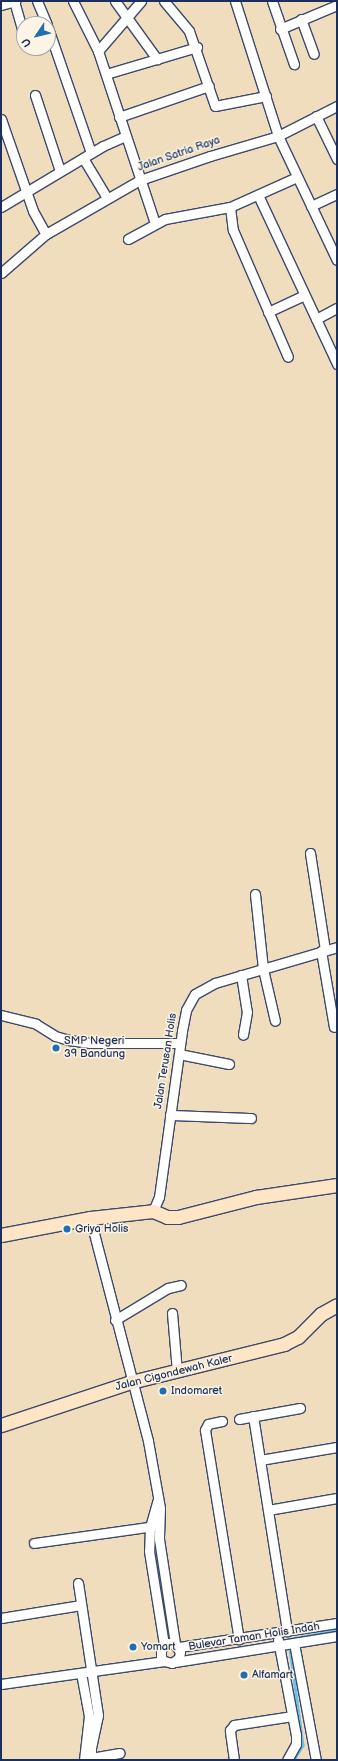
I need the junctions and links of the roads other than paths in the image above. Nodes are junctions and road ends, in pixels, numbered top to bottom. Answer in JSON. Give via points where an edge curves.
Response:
{"nodes":[{"id":1,"x":15,"y":1,"type":"edge"},
{"id":2,"x":37,"y":1,"type":"edge"},
{"id":3,"x":73,"y":1,"type":"edge"},
{"id":4,"x":115,"y":1,"type":"edge"},
{"id":5,"x":141,"y":1,"type":"edge"},
{"id":6,"x":164,"y":1,"type":"edge"},
{"id":7,"x":235,"y":1,"type":"edge"},
{"id":8,"x":272,"y":1,"type":"edge"},
{"id":9,"x":1,"y":5,"type":"edge"},
{"id":10,"x":337,"y":5,"type":"edge"},
{"id":11,"x":19,"y":16,"type":"edge"},
{"id":12,"x":44,"y":16,"type":"edge"},
{"id":13,"x":127,"y":17,"type":"junction"},
{"id":14,"x":301,"y":19,"type":"junction"},
{"id":15,"x":280,"y":29,"type":"junction"},
{"id":16,"x":197,"y":47,"type":"junction"},
{"id":17,"x":56,"y":51,"type":"edge"},
{"id":18,"x":98,"y":51,"type":"junction"},
{"id":19,"x":314,"y":54,"type":"dead end"},
{"id":20,"x":157,"y":59,"type":"junction"},
{"id":21,"x":294,"y":64,"type":"dead end"},
{"id":22,"x":106,"y":74,"type":"junction"},
{"id":23,"x":209,"y":86,"type":"junction"},
{"id":24,"x":35,"y":95,"type":"dead end"},
{"id":25,"x":266,"y":96,"type":"junction"},
{"id":26,"x":337,"y":106,"type":"edge"},
{"id":27,"x":316,"y":116,"type":"junction"},
{"id":28,"x":119,"y":117,"type":"junction"},
{"id":29,"x":1,"y":120,"type":"edge"},
{"id":30,"x":125,"y":136,"type":"junction"},
{"id":31,"x":278,"y":136,"type":"junction"},
{"id":32,"x":4,"y":141,"type":"edge"},
{"id":33,"x":91,"y":153,"type":"junction"},
{"id":34,"x":336,"y":153,"type":"edge"},
{"id":35,"x":83,"y":158,"type":"junction"},
{"id":36,"x":60,"y":171,"type":"junction"},
{"id":37,"x":297,"y":177,"type":"junction"},
{"id":38,"x":140,"y":180,"type":"junction"},
{"id":39,"x":26,"y":192,"type":"junction"},
{"id":40,"x":337,"y":194,"type":"edge"},
{"id":41,"x":258,"y":195,"type":"junction"},
{"id":42,"x":107,"y":198,"type":"junction"},
{"id":43,"x":311,"y":206,"type":"junction"},
{"id":44,"x":1,"y":207,"type":"edge"},
{"id":45,"x":230,"y":207,"type":"junction"},
{"id":46,"x":155,"y":223,"type":"junction"},
{"id":47,"x":46,"y":234,"type":"junction"},
{"id":48,"x":128,"y":239,"type":"dead end"},
{"id":49,"x":337,"y":260,"type":"edge"},
{"id":50,"x":1,"y":273,"type":"edge"},
{"id":51,"x":304,"y":295,"type":"junction"},
{"id":52,"x":337,"y":308,"type":"edge"},
{"id":53,"x":268,"y":312,"type":"junction"},
{"id":54,"x":316,"y":319,"type":"junction"},
{"id":55,"x":288,"y":357,"type":"dead end"},
{"id":56,"x":337,"y":364,"type":"edge"},
{"id":57,"x":310,"y":853,"type":"dead end"},
{"id":58,"x":255,"y":894,"type":"dead end"},
{"id":59,"x":337,"y":947,"type":"edge"},
{"id":60,"x":323,"y":950,"type":"junction"},
{"id":61,"x":263,"y":969,"type":"junction"},
{"id":62,"x":241,"y":975,"type":"junction"},
{"id":63,"x":1,"y":1015,"type":"edge"},
{"id":64,"x":275,"y":1021,"type":"dead end"},
{"id":65,"x":334,"y":1027,"type":"dead end"},
{"id":66,"x":243,"y":1035,"type":"dead end"},
{"id":67,"x":180,"y":1043,"type":"junction"},
{"id":68,"x":179,"y":1054,"type":"junction"},
{"id":69,"x":229,"y":1064,"type":"dead end"},
{"id":70,"x":170,"y":1115,"type":"junction"},
{"id":71,"x":251,"y":1118,"type":"dead end"},
{"id":72,"x":337,"y":1185,"type":"edge"},
{"id":73,"x":153,"y":1211,"type":"junction"},
{"id":74,"x":90,"y":1218,"type":"junction"},
{"id":75,"x":1,"y":1235,"type":"edge"},
{"id":76,"x":181,"y":1285,"type":"dead end"},
{"id":77,"x":337,"y":1305,"type":"edge"},
{"id":78,"x":172,"y":1314,"type":"dead end"},
{"id":79,"x":115,"y":1320,"type":"junction"},
{"id":80,"x":177,"y":1371,"type":"junction"},
{"id":81,"x":131,"y":1382,"type":"junction"},
{"id":82,"x":300,"y":1408,"type":"dead end"},
{"id":83,"x":253,"y":1416,"type":"junction"},
{"id":84,"x":239,"y":1419,"type":"dead end"},
{"id":85,"x":222,"y":1421,"type":"dead end"},
{"id":86,"x":1,"y":1425,"type":"edge"},
{"id":87,"x":337,"y":1447,"type":"edge"},
{"id":88,"x":260,"y":1460,"type":"junction"},
{"id":89,"x":337,"y":1498,"type":"edge"},
{"id":90,"x":268,"y":1510,"type":"junction"},
{"id":91,"x":154,"y":1526,"type":"junction"},
{"id":92,"x":34,"y":1543,"type":"dead end"},
{"id":93,"x":78,"y":1583,"type":"dead end"},
{"id":94,"x":81,"y":1605,"type":"junction"},
{"id":95,"x":1,"y":1618,"type":"edge"},
{"id":96,"x":337,"y":1623,"type":"edge"},
{"id":97,"x":287,"y":1631,"type":"junction"},
{"id":98,"x":337,"y":1636,"type":"edge"},
{"id":99,"x":239,"y":1638,"type":"junction"},
{"id":100,"x":278,"y":1639,"type":"junction"},
{"id":101,"x":294,"y":1643,"type":"junction"},
{"id":102,"x":164,"y":1645,"type":"junction"},
{"id":103,"x":177,"y":1646,"type":"junction"},
{"id":104,"x":164,"y":1661,"type":"junction"},
{"id":105,"x":175,"y":1662,"type":"junction"},
{"id":106,"x":92,"y":1671,"type":"junction"},
{"id":107,"x":81,"y":1673,"type":"junction"},
{"id":108,"x":1,"y":1684,"type":"edge"},
{"id":109,"x":292,"y":1716,"type":"junction"},
{"id":110,"x":120,"y":1753,"type":"dead end"},
{"id":111,"x":89,"y":1759,"type":"edge"},
{"id":112,"x":234,"y":1760,"type":"edge"},
{"id":113,"x":287,"y":1760,"type":"edge"},
{"id":114,"x":316,"y":1760,"type":"edge"}],
"edges":[{"from":1,"to":9,"type":"street"},
{"from":1,"to":11,"type":"street"},
{"from":2,"to":12,"type":"street"},
{"from":3,"to":18,"type":"street"},
{"from":4,"to":13,"type":"street"},
{"from":5,"to":13,"type":"street"},
{"from":6,"to":16,"type":"street","via":[[189,30]]},
{"from":7,"to":25,"type":"street"},
{"from":8,"to":15,"type":"street"},
{"from":10,"to":14,"type":"street"},
{"from":13,"to":18,"type":"street"},
{"from":13,"to":20,"type":"street"},
{"from":14,"to":15,"type":"street"},
{"from":14,"to":19,"type":"street"},
{"from":15,"to":21,"type":"street"},
{"from":16,"to":20,"type":"street"},
{"from":16,"to":23,"type":"street"},
{"from":17,"to":33,"type":"street"},
{"from":18,"to":22,"type":"street"},
{"from":20,"to":22,"type":"street"},
{"from":22,"to":28,"type":"street"},
{"from":23,"to":25,"type":"street","via":[[218,107]]},
{"from":23,"to":28,"type":"street"},
{"from":24,"to":36,"type":"street"},
{"from":25,"to":31,"type":"street"},
{"from":26,"to":27,"type":"street","name":"Jalan Satria Raya"},
{"from":27,"to":31,"type":"street","name":"Jalan Satria Raya"},
{"from":27,"to":34,"type":"street"},
{"from":28,"to":30,"type":"street"},
{"from":29,"to":32,"type":"street"},
{"from":30,"to":33,"type":"street"},
{"from":30,"to":38,"type":"street"},
{"from":31,"to":37,"type":"street"},
{"from":31,"to":38,"type":"street","name":"Jalan Satria Raya","via":[[171,168]]},
{"from":32,"to":39,"type":"street"},
{"from":33,"to":35,"type":"street"},
{"from":35,"to":36,"type":"street"},
{"from":35,"to":42,"type":"street"},
{"from":36,"to":39,"type":"street"},
{"from":37,"to":41,"type":"street"},
{"from":37,"to":43,"type":"street"},
{"from":38,"to":42,"type":"street","name":"Jalan Satria Raya"},
{"from":38,"to":46,"type":"street"},
{"from":39,"to":44,"type":"street"},
{"from":39,"to":47,"type":"street"},
{"from":40,"to":43,"type":"street"},
{"from":41,"to":45,"type":"street"},
{"from":41,"to":51,"type":"street"},
{"from":42,"to":47,"type":"street","name":"Jalan Satria Raya"},
{"from":43,"to":49,"type":"street"},
{"from":45,"to":46,"type":"street"},
{"from":45,"to":53,"type":"street","via":[[233,230]]},
{"from":46,"to":48,"type":"street"},
{"from":47,"to":50,"type":"street","name":"Jalan Satria Raya"},
{"from":51,"to":53,"type":"street"},
{"from":51,"to":54,"type":"street"},
{"from":52,"to":54,"type":"street"},
{"from":53,"to":55,"type":"street"},
{"from":54,"to":56,"type":"street"},
{"from":57,"to":60,"type":"street"},
{"from":58,"to":61,"type":"street"},
{"from":59,"to":60,"type":"street","name":"Jalan Terusan Holis"},
{"from":60,"to":61,"type":"street","name":"Jalan Terusan Holis"},
{"from":60,"to":65,"type":"street"},
{"from":61,"to":62,"type":"street","name":"Jalan Terusan Holis"},
{"from":61,"to":64,"type":"street"},
{"from":62,"to":66,"type":"street","via":[[247,1012]]},
{"from":62,"to":67,"type":"street","name":"Jalan Terusan Holis","via":[[214,983],[195,994],[186,1010]]},
{"from":63,"to":67,"type":"street","via":[[36,1024],[55,1036],[69,1040],[90,1043]]},
{"from":67,"to":68,"type":"street","name":"Jalan Terusan Holis"},
{"from":68,"to":69,"type":"street"},
{"from":68,"to":70,"type":"street","name":"Jalan Terusan Holis"},
{"from":70,"to":71,"type":"street"},
{"from":70,"to":73,"type":"street","name":"Jalan Terusan Holis","via":[[158,1197]]},
{"from":72,"to":73,"type":"main road","via":[[256,1197],[178,1217],[167,1217]]},
{"from":73,"to":74,"type":"main road"},
{"from":74,"to":75,"type":"main road"},
{"from":74,"to":79,"type":"street"},
{"from":76,"to":79,"type":"street","via":[[168,1288]]},
{"from":77,"to":80,"type":"main road","name":"Jalan Cigondewah Kaler","via":[[321,1314],[298,1337],[284,1344]]},
{"from":78,"to":80,"type":"street"},
{"from":79,"to":81,"type":"street"},
{"from":80,"to":81,"type":"main road","name":"Jalan Cigondewah Kaler"},
{"from":81,"to":86,"type":"main road","name":"Jalan Cigondewah Kaler"},
{"from":81,"to":91,"type":"street","via":[[148,1441],[158,1499]]},
{"from":82,"to":83,"type":"street"},
{"from":83,"to":84,"type":"street"},
{"from":83,"to":88,"type":"street"},
{"from":85,"to":99,"type":"street","via":[[208,1424],[205,1430]]},
{"from":87,"to":88,"type":"street"},
{"from":88,"to":90,"type":"street"},
{"from":89,"to":90,"type":"street"},
{"from":90,"to":97,"type":"street"},
{"from":91,"to":92,"type":"street"},
{"from":91,"to":102,"type":"street","via":[[149,1550]]},
{"from":91,"to":103,"type":"street"},
{"from":93,"to":94,"type":"street"},
{"from":94,"to":95,"type":"street"},
{"from":94,"to":106,"type":"street"},
{"from":96,"to":97,"type":"street","name":"Bulevar Taman Holis Indah"},
{"from":97,"to":100,"type":"street","name":"Bulevar Taman Holis Indah"},
{"from":98,"to":101,"type":"street","name":"Bulevar Taman Holis Indah"},
{"from":99,"to":100,"type":"street","name":"Bulevar Taman Holis Indah"},
{"from":99,"to":103,"type":"street","name":"Bulevar Taman Holis Indah"},
{"from":100,"to":101,"type":"street","name":"Bulevar Taman Holis Indah"},
{"from":100,"to":105,"type":"street","name":"Bulevar Taman Holis Indah"},
{"from":100,"to":109,"type":"street"},
{"from":101,"to":114,"type":"street"},
{"from":102,"to":103,"type":"street"},
{"from":102,"to":104,"type":"street","via":[[160,1653]]},
{"from":103,"to":105,"type":"street","via":[[179,1658]]},
{"from":104,"to":105,"type":"street"},
{"from":104,"to":106,"type":"street"},
{"from":106,"to":107,"type":"street"},
{"from":106,"to":111,"type":"street","via":[[98,1715]]},
{"from":107,"to":108,"type":"street"},
{"from":107,"to":111,"type":"street","via":[[89,1716]]},
{"from":109,"to":112,"type":"street","via":[[234,1725],[230,1730]]},
{"from":109,"to":113,"type":"street","via":[[296,1744]]},
{"from":110,"to":111,"type":"street"}]}
